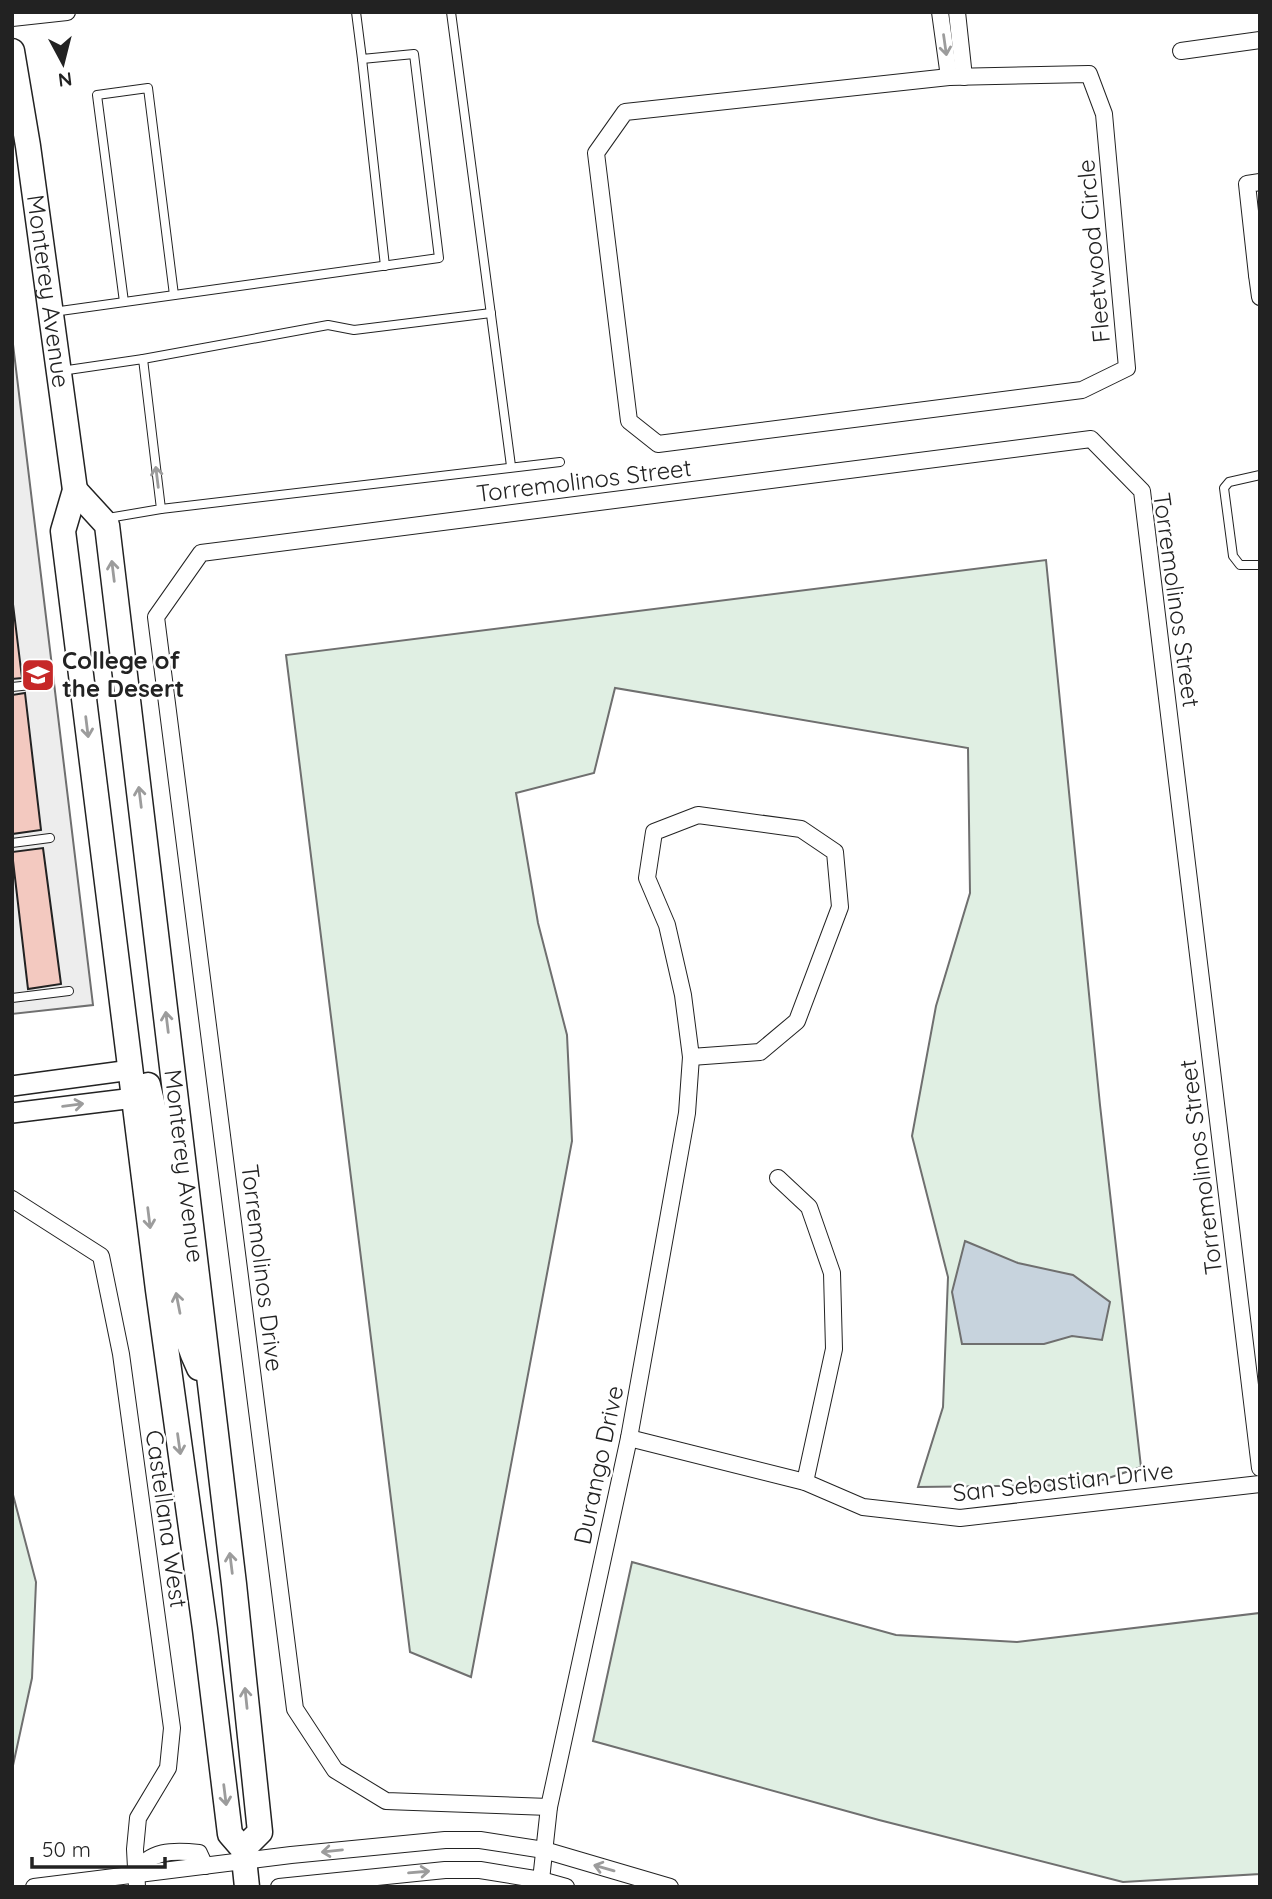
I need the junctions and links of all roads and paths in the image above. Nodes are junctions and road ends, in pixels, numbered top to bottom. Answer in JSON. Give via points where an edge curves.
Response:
{"nodes":[{"id":1,"x":67,"y":12,"type":"edge"},
{"id":2,"x":356,"y":12,"type":"edge"},
{"id":3,"x":451,"y":12,"type":"edge"},
{"id":4,"x":940,"y":12,"type":"edge"},
{"id":5,"x":957,"y":12,"type":"edge"},
{"id":6,"x":12,"y":18,"type":"edge"},
{"id":7,"x":1260,"y":40,"type":"edge"},
{"id":8,"x":12,"y":51,"type":"edge"},
{"id":9,"x":1181,"y":51,"type":"dead end"},
{"id":10,"x":362,"y":59,"type":"junction"},
{"id":11,"x":957,"y":77,"type":"junction"},
{"id":12,"x":1260,"y":182,"type":"edge"},
{"id":13,"x":385,"y":265,"type":"junction"},
{"id":14,"x":1258,"y":275,"type":"edge"},
{"id":15,"x":174,"y":295,"type":"junction"},
{"id":16,"x":1260,"y":297,"type":"edge"},
{"id":17,"x":124,"y":302,"type":"junction"},
{"id":18,"x":50,"y":312,"type":"junction"},
{"id":19,"x":491,"y":313,"type":"junction"},
{"id":20,"x":143,"y":359,"type":"junction"},
{"id":21,"x":57,"y":372,"type":"junction"},
{"id":22,"x":560,"y":462,"type":"dead end"},
{"id":23,"x":511,"y":466,"type":"junction"},
{"id":24,"x":1260,"y":475,"type":"edge"},
{"id":25,"x":75,"y":490,"type":"junction"},
{"id":26,"x":161,"y":509,"type":"junction"},
{"id":27,"x":101,"y":519,"type":"junction"},
{"id":28,"x":201,"y":553,"type":"joint"},
{"id":29,"x":1260,"y":565,"type":"edge"},
{"id":30,"x":31,"y":685,"type":"dead end"},
{"id":31,"x":12,"y":687,"type":"edge"},
{"id":32,"x":50,"y":838,"type":"dead end"},
{"id":33,"x":12,"y":843,"type":"edge"},
{"id":34,"x":69,"y":991,"type":"dead end"},
{"id":35,"x":12,"y":998,"type":"edge"},
{"id":36,"x":691,"y":1057,"type":"junction"},
{"id":37,"x":131,"y":1070,"type":"junction"},
{"id":38,"x":12,"y":1086,"type":"edge"},
{"id":39,"x":134,"y":1098,"type":"junction"},
{"id":40,"x":12,"y":1113,"type":"edge"},
{"id":41,"x":778,"y":1178,"type":"dead end"},
{"id":42,"x":12,"y":1199,"type":"edge"},
{"id":43,"x":209,"y":1390,"type":"junction"},
{"id":44,"x":629,"y":1438,"type":"junction"},
{"id":45,"x":1260,"y":1468,"type":"edge"},
{"id":46,"x":805,"y":1482,"type":"junction"},
{"id":47,"x":1260,"y":1484,"type":"edge"},
{"id":48,"x":549,"y":1807,"type":"junction"},
{"id":49,"x":362,"y":1848,"type":"junction"},
{"id":50,"x":544,"y":1850,"type":"junction"},
{"id":51,"x":243,"y":1855,"type":"junction"},
{"id":52,"x":366,"y":1878,"type":"junction"},
{"id":53,"x":541,"y":1880,"type":"junction"},
{"id":54,"x":136,"y":1881,"type":"edge"},
{"id":55,"x":34,"y":1887,"type":"edge"},
{"id":56,"x":247,"y":1887,"type":"edge"},
{"id":57,"x":279,"y":1887,"type":"edge"},
{"id":58,"x":566,"y":1887,"type":"edge"},
{"id":59,"x":670,"y":1887,"type":"edge"}],
"edges":[{"from":1,"to":6,"type":"street"},
{"from":2,"to":10,"type":"lane"},
{"from":3,"to":19,"type":"lane"},
{"from":4,"to":11,"type":"street","one_way":true},
{"from":5,"to":11,"type":"street"},
{"from":7,"to":9,"type":"street"},
{"from":8,"to":18,"type":"main road","name":"Monterey Avenue"},
{"from":10,"to":13,"type":"lane"},
{"from":10,"to":13,"type":"lane","via":[[414,54],[439,258]]},
{"from":11,"to":11,"type":"street","name":"Fleetwood Circle","via":[[1088,74],[1104,114],[1127,368],[1082,390],[658,444],[629,422],[596,153],[625,112]]},
{"from":12,"to":14,"type":"street","via":[[1247,184]]},
{"from":13,"to":15,"type":"lane"},
{"from":14,"to":16,"type":"street"},
{"from":15,"to":17,"type":"lane"},
{"from":15,"to":17,"type":"lane","via":[[148,88],[97,95]]},
{"from":17,"to":18,"type":"lane"},
{"from":18,"to":21,"type":"main road","name":"Monterey Avenue"},
{"from":19,"to":20,"type":"lane","via":[[354,330],[328,325]]},
{"from":19,"to":23,"type":"lane"},
{"from":20,"to":21,"type":"lane"},
{"from":26,"to":20,"type":"lane","one_way":true},
{"from":21,"to":25,"type":"main road","name":"Monterey Avenue"},
{"from":22,"to":23,"type":"lane"},
{"from":23,"to":26,"type":"lane"},
{"from":24,"to":29,"type":"lane","via":[[1229,482],[1224,499],[1233,556],[1240,565]]},
{"from":25,"to":27,"type":"main road","name":"Monterey Avenue"},
{"from":25,"to":37,"type":"main road","name":"Monterey Avenue","one_way":true,"via":[[63,531]]},
{"from":26,"to":27,"type":"lane"},
{"from":43,"to":27,"type":"main road","name":"Monterey Avenue","one_way":true,"via":[[109,538]]},
{"from":28,"to":45,"type":"street","name":"Torremolinos Street","via":[[1091,439],[1142,491]]},
{"from":28,"to":48,"type":"street","name":"Torremolinos Drive","via":[[156,617],[295,1709],[335,1770],[386,1801]]},
{"from":30,"to":31,"type":"lane"},
{"from":32,"to":33,"type":"lane"},
{"from":34,"to":35,"type":"lane"},
{"from":36,"to":36,"type":"street","name":"Durango Drive","via":[[760,1052],[797,1021],[840,908],[835,852],[801,829],[698,815],[654,832],[647,878],[667,925]]},
{"from":36,"to":44,"type":"street","name":"Durango Drive","via":[[687,1113]]},
{"from":37,"to":38,"type":"street"},
{"from":37,"to":39,"type":"main road","name":"Monterey Avenue"},
{"from":43,"to":37,"type":"main road","one_way":true,"via":[[187,1343],[177,1299],[151,1097],[146,1080]]},
{"from":40,"to":39,"type":"street","one_way":true},
{"from":39,"to":51,"type":"main road","name":"Monterey Avenue","one_way":true,"via":[[230,1834]]},
{"from":41,"to":46,"type":"street","via":[[809,1207],[832,1273],[834,1349]]},
{"from":42,"to":54,"type":"street","name":"Castellana West","via":[[101,1256],[121,1354],[172,1728],[169,1768],[138,1818]]},
{"from":51,"to":43,"type":"main road","name":"Monterey Avenue","one_way":true,"via":[[260,1832]]},
{"from":44,"to":46,"type":"street","name":"San Sebastian Drive"},
{"from":44,"to":48,"type":"street","name":"Durango Drive"},
{"from":46,"to":47,"type":"street","name":"San Sebastian Drive","via":[[863,1507],[960,1518]]},
{"from":48,"to":50,"type":"street","name":"Durango Drive"},
{"from":49,"to":50,"type":"street","via":[[480,1840]]},
{"from":49,"to":51,"type":"street","one_way":true},
{"from":49,"to":52,"type":"street"},
{"from":50,"to":53,"type":"street","name":"Durango Drive"},
{"from":59,"to":50,"type":"street","one_way":true},
{"from":51,"to":54,"type":"street"},
{"from":51,"to":56,"type":"main road","name":"Monterey Avenue"},
{"from":52,"to":53,"type":"street","one_way":true,"via":[[480,1870]]},
{"from":52,"to":57,"type":"street"},
{"from":53,"to":58,"type":"street"},
{"from":54,"to":55,"type":"street"}]}
